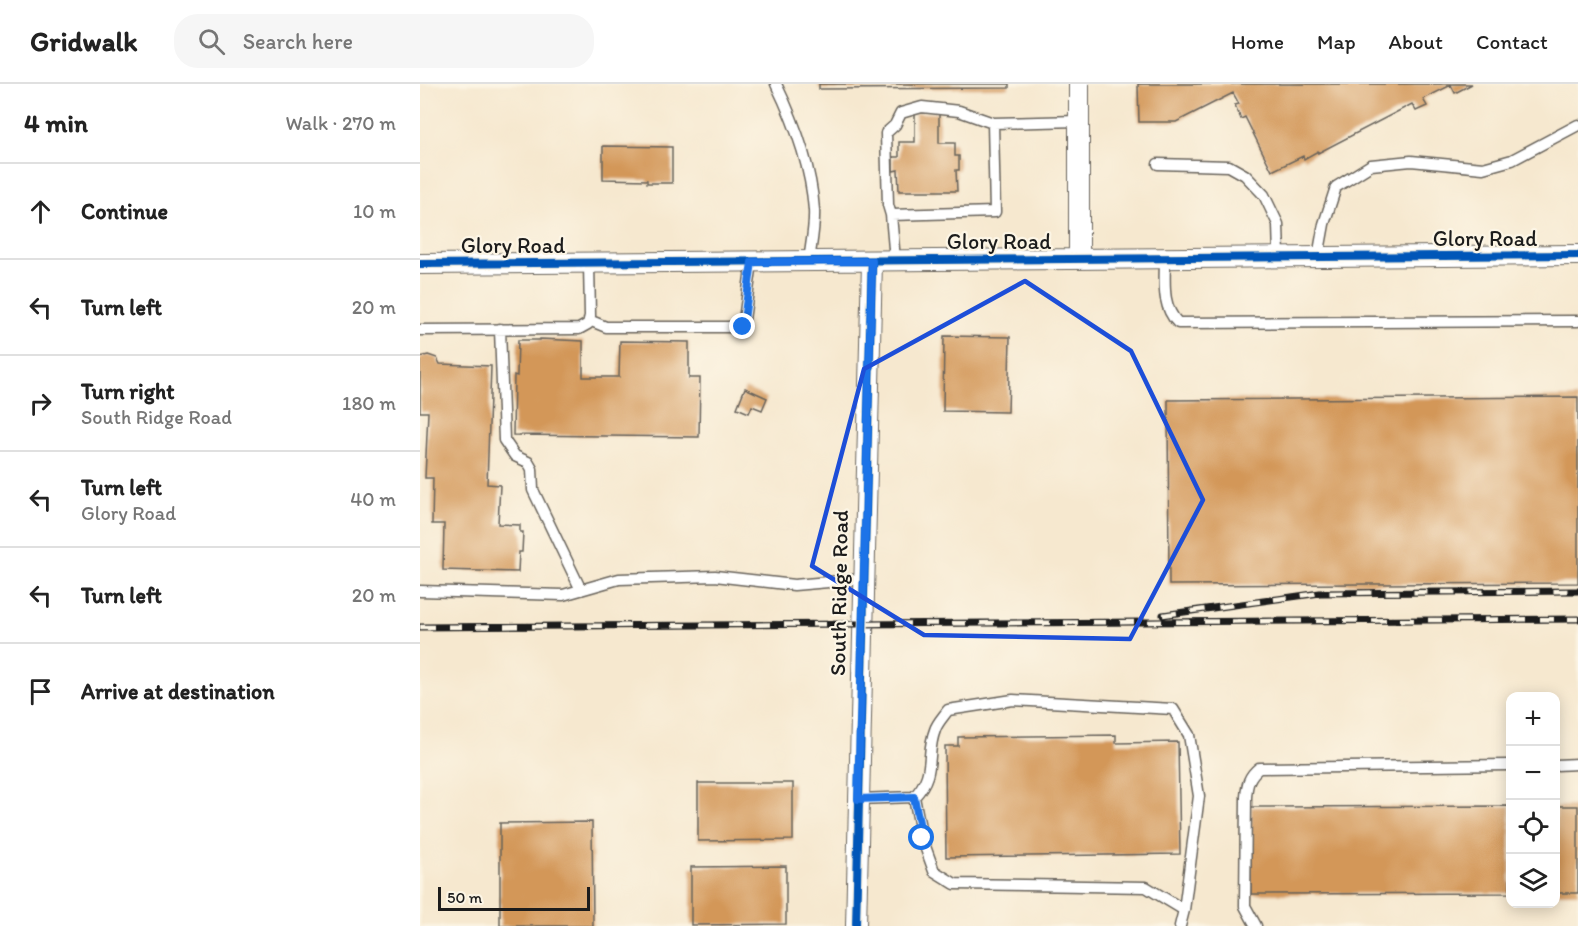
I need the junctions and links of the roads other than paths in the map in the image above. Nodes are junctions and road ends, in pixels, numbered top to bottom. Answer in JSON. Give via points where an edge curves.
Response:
{"nodes":[{"id":1,"x":776,"y":84,"type":"edge"},
{"id":2,"x":1079,"y":84,"type":"edge"},
{"id":3,"x":1079,"y":121,"type":"junction"},
{"id":4,"x":993,"y":123,"type":"junction"},
{"id":5,"x":1578,"y":125,"type":"edge"},
{"id":6,"x":1158,"y":164,"type":"dead end"},
{"id":7,"x":891,"y":215,"type":"junction"},
{"id":8,"x":1578,"y":255,"type":"edge"},
{"id":9,"x":1279,"y":257,"type":"junction"},
{"id":10,"x":1318,"y":257,"type":"junction"},
{"id":11,"x":1165,"y":258,"type":"junction"},
{"id":12,"x":1078,"y":259,"type":"junction"},
{"id":13,"x":895,"y":260,"type":"junction"},
{"id":14,"x":809,"y":261,"type":"junction"},
{"id":15,"x":872,"y":261,"type":"junction"},
{"id":16,"x":752,"y":262,"type":"junction"},
{"id":17,"x":589,"y":263,"type":"junction"},
{"id":18,"x":420,"y":264,"type":"edge"},
{"id":19,"x":589,"y":320,"type":"junction"},
{"id":20,"x":1578,"y":321,"type":"edge"},
{"id":21,"x":500,"y":329,"type":"junction"},
{"id":22,"x":420,"y":330,"type":"edge"},
{"id":23,"x":863,"y":579,"type":"junction"},
{"id":24,"x":581,"y":590,"type":"junction"},
{"id":25,"x":420,"y":591,"type":"edge"},
{"id":26,"x":1578,"y":764,"type":"edge"},
{"id":27,"x":1506,"y":765,"type":"edge"},
{"id":28,"x":1560,"y":765,"type":"edge"},
{"id":29,"x":914,"y":797,"type":"junction"},
{"id":30,"x":858,"y":799,"type":"junction"},
{"id":31,"x":1184,"y":910,"type":"junction"},
{"id":32,"x":856,"y":926,"type":"edge"},
{"id":33,"x":1180,"y":926,"type":"edge"},
{"id":34,"x":1256,"y":926,"type":"edge"}],
"edges":[{"from":1,"to":14,"type":"lane","via":[[807,165],[814,212]]},
{"from":2,"to":3,"type":"street"},
{"from":3,"to":4,"type":"lane"},
{"from":3,"to":12,"type":"street"},
{"from":4,"to":7,"type":"lane","via":[[995,212]]},
{"from":4,"to":7,"type":"lane","via":[[959,111],[922,107],[901,113],[886,133]]},
{"from":5,"to":10,"type":"lane","via":[[1512,159],[1482,168],[1411,161],[1371,165],[1336,187]]},
{"from":6,"to":9,"type":"lane","via":[[1229,166],[1245,175],[1264,195],[1278,224]]},
{"from":7,"to":13,"type":"lane"},
{"from":8,"to":10,"type":"street","name":"Glory Road"},
{"from":9,"to":10,"type":"street","name":"Glory Road"},
{"from":9,"to":11,"type":"street","name":"Glory Road"},
{"from":11,"to":12,"type":"street","name":"Glory Road"},
{"from":11,"to":20,"type":"lane","via":[[1166,304],[1178,322]]},
{"from":12,"to":13,"type":"street","name":"Glory Road"},
{"from":13,"to":15,"type":"street","name":"Glory Road"},
{"from":14,"to":15,"type":"street","name":"Glory Road"},
{"from":14,"to":16,"type":"street","name":"Glory Road"},
{"from":15,"to":23,"type":"street","name":"South Ridge Road"},
{"from":16,"to":17,"type":"street","name":"Glory Road"},
{"from":16,"to":19,"type":"lane","via":[[743,327],[606,327]]},
{"from":17,"to":18,"type":"street","name":"Glory Road"},
{"from":17,"to":19,"type":"lane"},
{"from":19,"to":21,"type":"lane","via":[[579,328]]},
{"from":21,"to":22,"type":"lane"},
{"from":21,"to":24,"type":"lane","via":[[504,440],[515,456],[528,462],[532,469],[533,490]]},
{"from":23,"to":24,"type":"lane","via":[[794,585],[715,576],[619,579]]},
{"from":23,"to":30,"type":"street","name":"South Ridge Road"},
{"from":24,"to":25,"type":"lane","via":[[563,595]]},
{"from":26,"to":28,"type":"lane"},
{"from":27,"to":34,"type":"lane","via":[[1259,768],[1247,784],[1246,797],[1245,906]]},
{"from":29,"to":30,"type":"lane"},
{"from":29,"to":31,"type":"lane","via":[[934,871],[956,884],[1146,887]]},
{"from":29,"to":31,"type":"lane","via":[[924,787],[935,730],[948,710],[1013,700],[1173,709],[1189,735],[1199,796]]},
{"from":30,"to":32,"type":"street","name":"South Ridge Road"},
{"from":31,"to":33,"type":"lane"}]}
